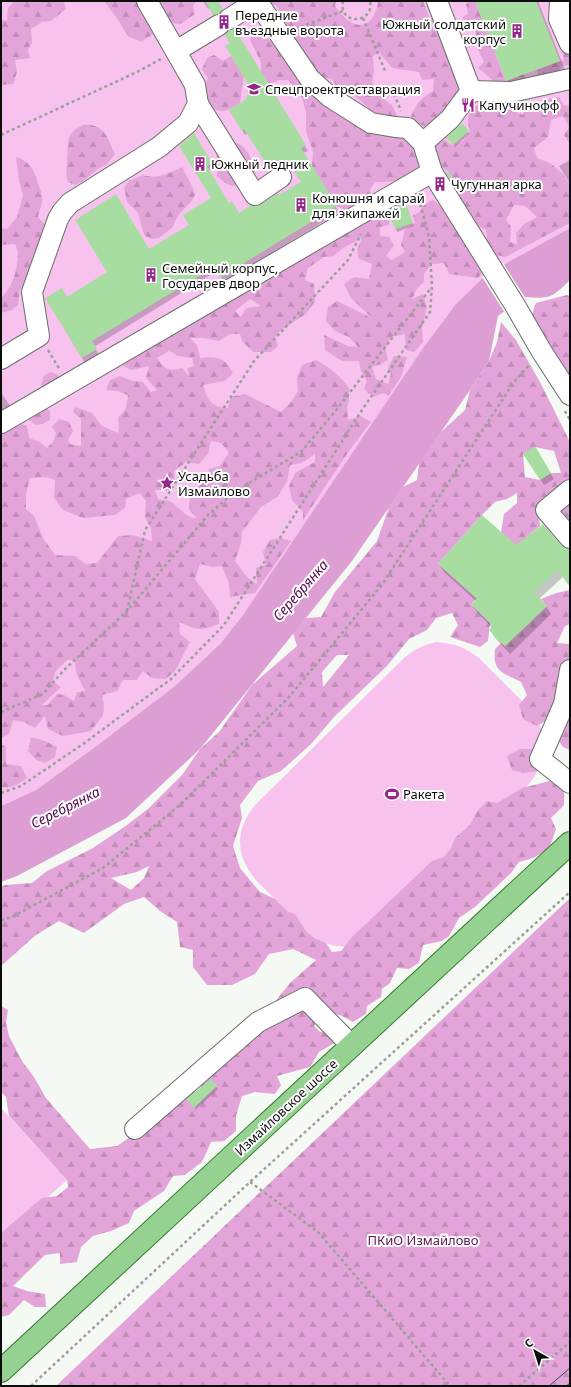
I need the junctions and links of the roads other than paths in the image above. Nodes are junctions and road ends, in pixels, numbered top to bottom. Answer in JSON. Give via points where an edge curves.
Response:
{"nodes":[{"id":1,"x":147,"y":1,"type":"edge"},
{"id":2,"x":257,"y":1,"type":"edge"},
{"id":3,"x":437,"y":1,"type":"edge"},
{"id":4,"x":560,"y":1,"type":"edge"},
{"id":5,"x":570,"y":44,"type":"edge"},
{"id":6,"x":176,"y":51,"type":"junction"},
{"id":7,"x":569,"y":80,"type":"edge"},
{"id":8,"x":472,"y":91,"type":"junction"},
{"id":9,"x":198,"y":104,"type":"junction"},
{"id":10,"x":423,"y":143,"type":"junction"},
{"id":11,"x":432,"y":172,"type":"junction"},
{"id":12,"x":281,"y":177,"type":"dead end"},
{"id":13,"x":1,"y":359,"type":"edge"},
{"id":14,"x":570,"y":395,"type":"edge"},
{"id":15,"x":1,"y":423,"type":"edge"},
{"id":16,"x":570,"y":490,"type":"edge"},
{"id":17,"x":570,"y":538,"type":"edge"},
{"id":18,"x":570,"y":670,"type":"edge"},
{"id":19,"x":570,"y":783,"type":"edge"},
{"id":20,"x":570,"y":843,"type":"edge"},
{"id":21,"x":352,"y":1046,"type":"junction"},
{"id":22,"x":135,"y":1129,"type":"dead end"},
{"id":23,"x":1,"y":1371,"type":"edge"}],
"edges":[{"from":1,"to":6,"type":"lane"},
{"from":2,"to":6,"type":"lane"},
{"from":2,"to":10,"type":"lane","via":[[310,79],[330,97],[371,123],[408,128]]},
{"from":3,"to":8,"type":"lane"},
{"from":4,"to":5,"type":"lane","via":[[559,18]]},
{"from":6,"to":9,"type":"lane","via":[[195,85]]},
{"from":7,"to":8,"type":"lane","via":[[511,92]]},
{"from":8,"to":10,"type":"lane","via":[[450,120]]},
{"from":9,"to":12,"type":"lane","via":[[255,195]]},
{"from":9,"to":13,"type":"lane","via":[[188,123],[159,147],[70,203],[62,212],[32,292],[39,336]]},
{"from":10,"to":11,"type":"lane"},
{"from":11,"to":14,"type":"lane"},
{"from":11,"to":15,"type":"lane"},
{"from":16,"to":17,"type":"lane","via":[[546,510]]},
{"from":18,"to":19,"type":"lane","via":[[564,704],[540,759]]},
{"from":20,"to":21,"type":"main road","name":"Измайловское шоссе"},
{"from":21,"to":22,"type":"lane","via":[[305,998],[258,1022]]},
{"from":21,"to":23,"type":"main road","name":"Измайловское шоссе"}]}
